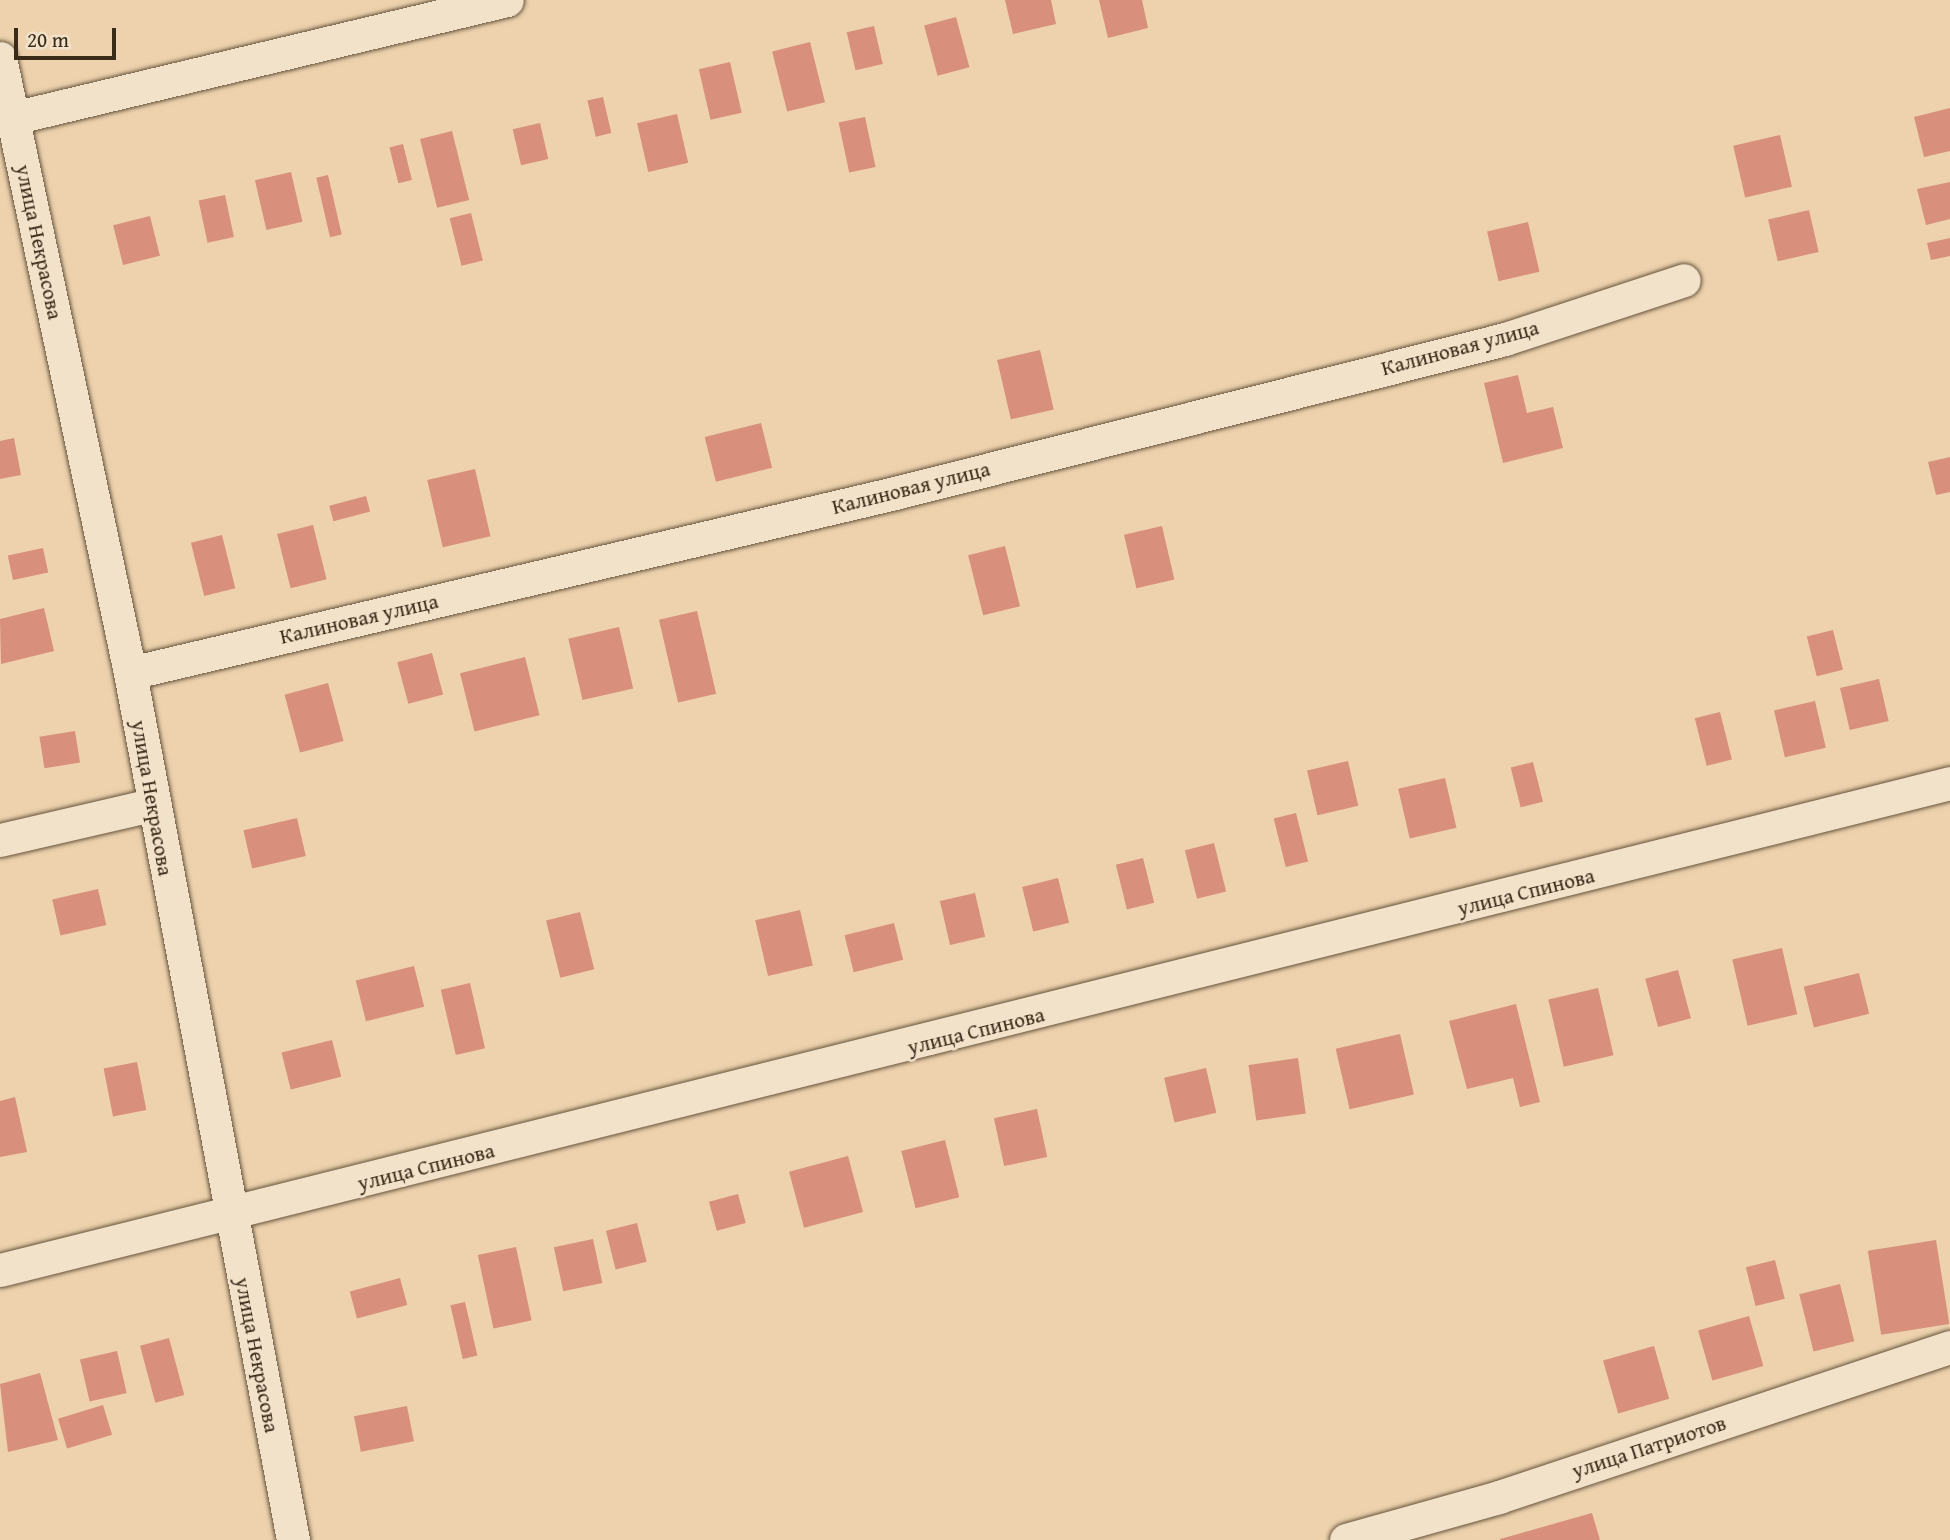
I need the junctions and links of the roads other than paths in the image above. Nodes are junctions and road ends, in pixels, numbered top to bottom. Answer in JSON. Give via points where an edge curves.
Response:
{"nodes":[{"id":1,"x":507,"y":0,"type":"edge"},
{"id":2,"x":0,"y":58,"type":"edge"},
{"id":3,"x":6,"y":120,"type":"edge"},
{"id":4,"x":1684,"y":280,"type":"dead end"},
{"id":5,"x":130,"y":673,"type":"junction"},
{"id":6,"x":1950,"y":783,"type":"edge"},
{"id":7,"x":152,"y":805,"type":"junction"},
{"id":8,"x":0,"y":840,"type":"edge"},
{"id":9,"x":230,"y":1215,"type":"junction"},
{"id":10,"x":0,"y":1270,"type":"edge"},
{"id":11,"x":1950,"y":1347,"type":"edge"},
{"id":12,"x":293,"y":1540,"type":"edge"},
{"id":13,"x":1346,"y":1540,"type":"edge"}],
"edges":[{"from":1,"to":3,"type":"street"},
{"from":2,"to":3,"type":"street","name":"улица Некрасова"},
{"from":3,"to":5,"type":"street","name":"улица Некрасова"},
{"from":4,"to":5,"type":"street","name":"Калиновая улица","via":[[1505,339],[1003,466]]},
{"from":5,"to":7,"type":"street","name":"улица Некрасова"},
{"from":6,"to":9,"type":"street","name":"улица Спинова"},
{"from":7,"to":8,"type":"street"},
{"from":7,"to":9,"type":"street","name":"улица Некрасова"},
{"from":9,"to":10,"type":"street","name":"улица Спинова"},
{"from":9,"to":12,"type":"street","name":"улица Некрасова"},
{"from":11,"to":13,"type":"street","name":"улица Патриотов","via":[[1499,1497]]}]}
